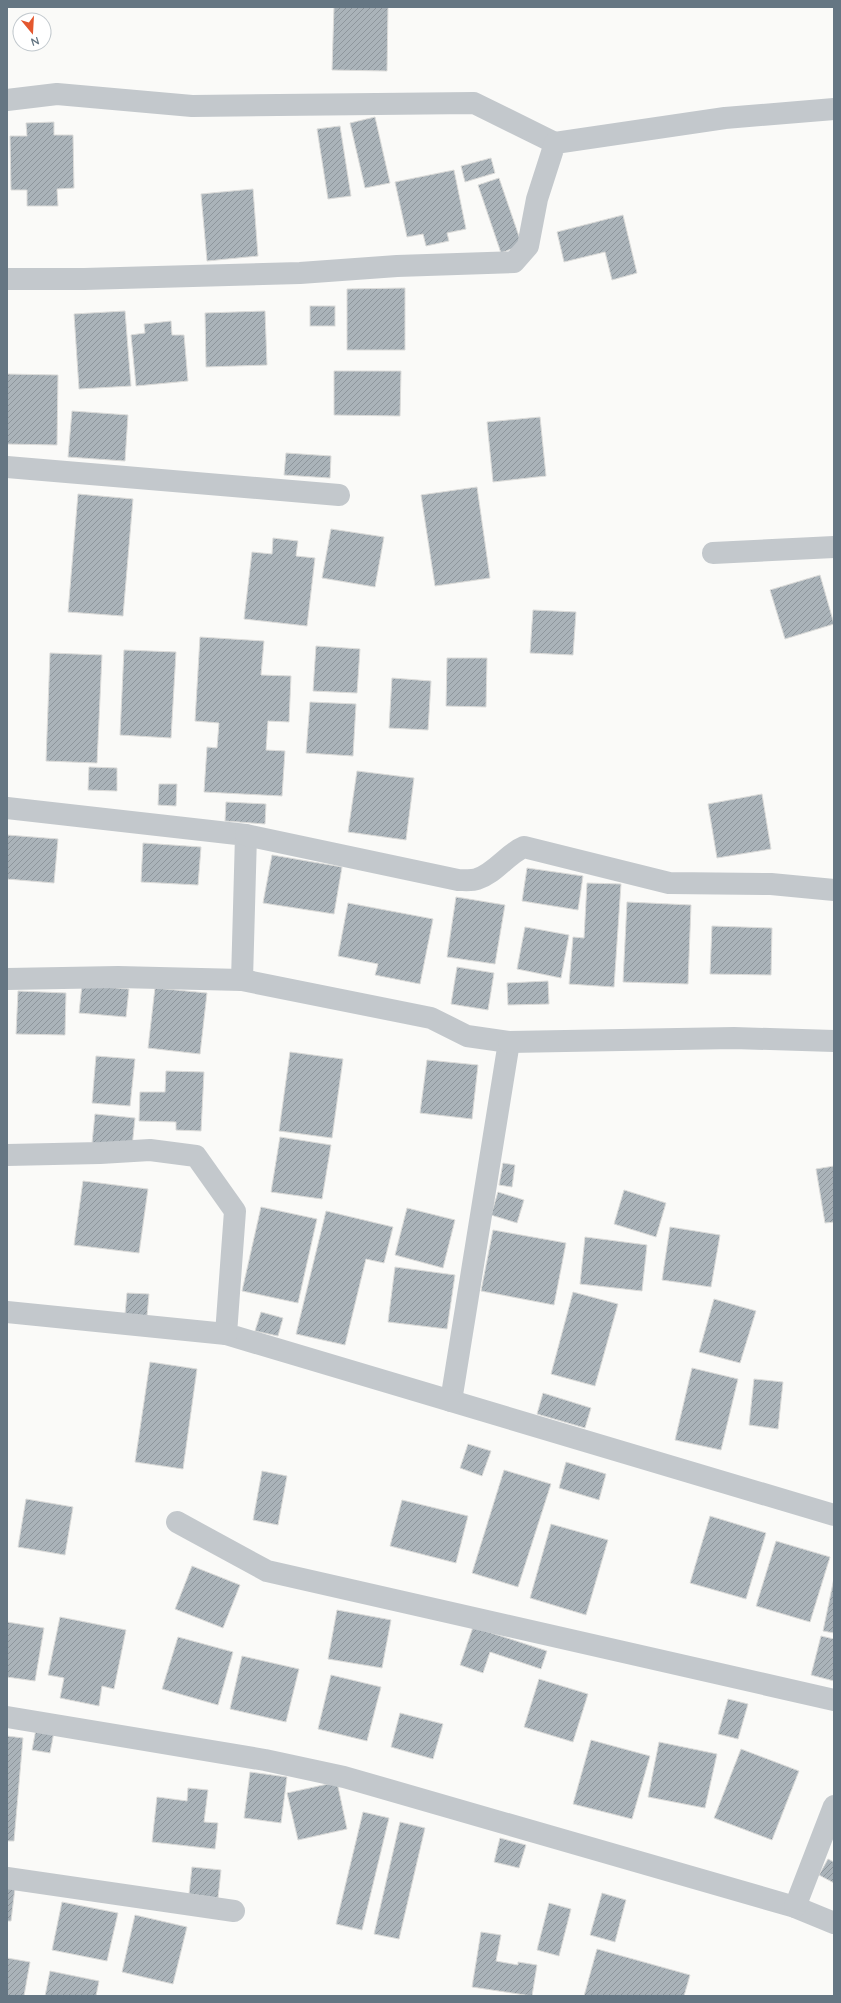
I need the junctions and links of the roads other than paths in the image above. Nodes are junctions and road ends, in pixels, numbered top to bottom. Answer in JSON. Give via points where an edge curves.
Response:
{"nodes":[{"id":1,"x":7,"y":100,"type":"edge"},
{"id":2,"x":834,"y":109,"type":"edge"},
{"id":3,"x":555,"y":142,"type":"junction"},
{"id":4,"x":7,"y":279,"type":"edge"},
{"id":5,"x":7,"y":467,"type":"edge"},
{"id":6,"x":338,"y":495,"type":"dead end"},
{"id":7,"x":834,"y":547,"type":"edge"},
{"id":8,"x":713,"y":553,"type":"dead end"},
{"id":9,"x":7,"y":808,"type":"edge"},
{"id":10,"x":246,"y":835,"type":"junction"},
{"id":11,"x":834,"y":890,"type":"edge"},
{"id":12,"x":7,"y":979,"type":"edge"},
{"id":13,"x":242,"y":980,"type":"junction"},
{"id":14,"x":834,"y":1041,"type":"edge"},
{"id":15,"x":509,"y":1042,"type":"junction"},
{"id":16,"x":7,"y":1155,"type":"edge"},
{"id":17,"x":7,"y":1312,"type":"edge"},
{"id":18,"x":226,"y":1334,"type":"junction"},
{"id":19,"x":451,"y":1401,"type":"junction"},
{"id":20,"x":834,"y":1515,"type":"edge"},
{"id":21,"x":177,"y":1522,"type":"dead end"},
{"id":22,"x":834,"y":1700,"type":"edge"},
{"id":23,"x":7,"y":1717,"type":"edge"},
{"id":24,"x":834,"y":1806,"type":"edge"},
{"id":25,"x":7,"y":1878,"type":"edge"},
{"id":26,"x":795,"y":1907,"type":"junction"},
{"id":27,"x":234,"y":1912,"type":"dead end"},
{"id":28,"x":834,"y":1923,"type":"edge"}],
"edges":[{"from":1,"to":3,"type":"street","via":[[57,94],[192,106],[474,103]]},
{"from":2,"to":3,"type":"street","via":[[725,118]]},
{"from":3,"to":4,"type":"street","via":[[537,199],[528,246],[514,262],[396,266],[300,273]]},
{"from":5,"to":6,"type":"street"},
{"from":7,"to":8,"type":"street"},
{"from":9,"to":10,"type":"street"},
{"from":10,"to":11,"type":"street","via":[[458,880],[477,879],[524,847],[669,883],[771,884]]},
{"from":10,"to":13,"type":"street"},
{"from":12,"to":13,"type":"street","via":[[118,977]]},
{"from":13,"to":15,"type":"street","via":[[431,1018],[467,1036]]},
{"from":14,"to":15,"type":"street","via":[[734,1038]]},
{"from":15,"to":19,"type":"street"},
{"from":16,"to":18,"type":"street","via":[[150,1150],[196,1156],[235,1211]]},
{"from":17,"to":18,"type":"street"},
{"from":18,"to":19,"type":"street"},
{"from":19,"to":20,"type":"street"},
{"from":21,"to":22,"type":"street","via":[[267,1571]]},
{"from":23,"to":26,"type":"street","via":[[265,1760],[344,1777]]},
{"from":24,"to":26,"type":"street"},
{"from":25,"to":27,"type":"street"},
{"from":26,"to":28,"type":"street"}]}
